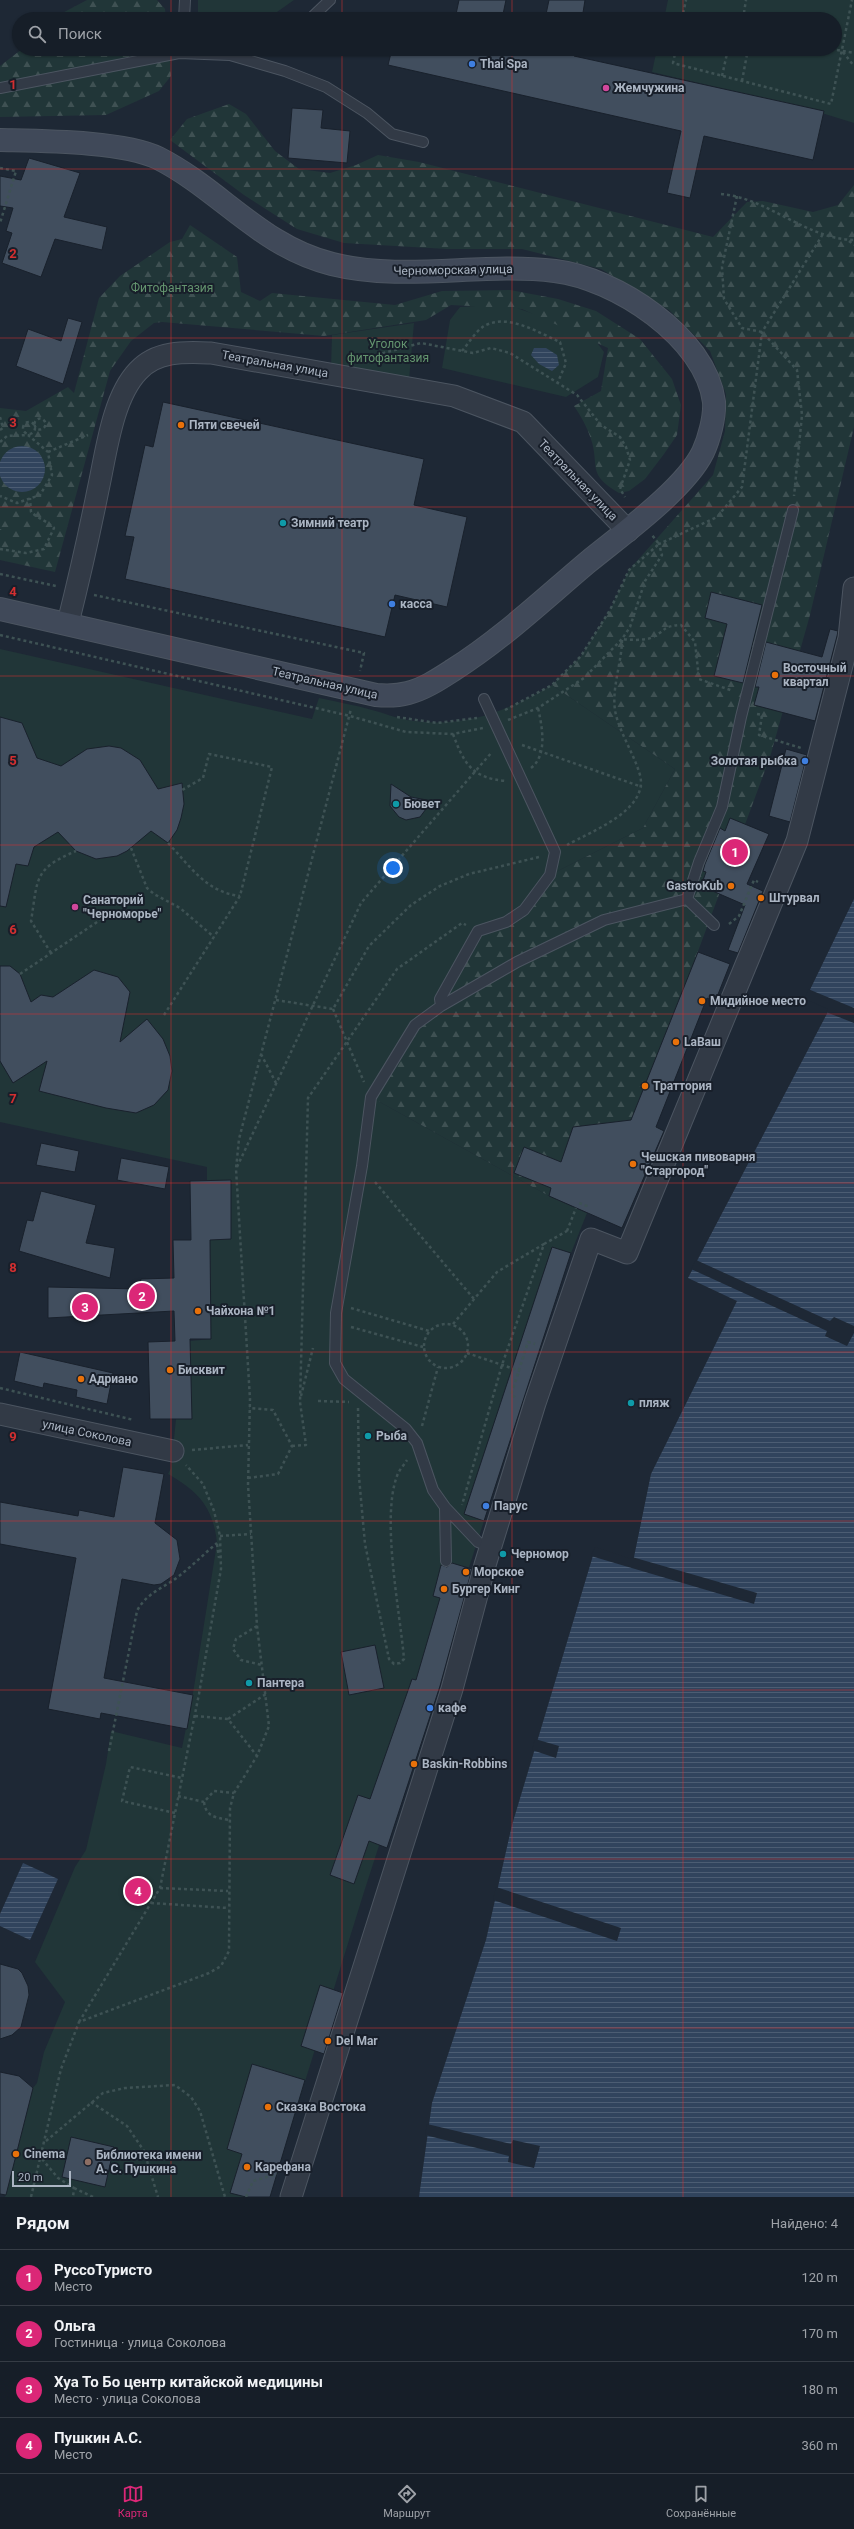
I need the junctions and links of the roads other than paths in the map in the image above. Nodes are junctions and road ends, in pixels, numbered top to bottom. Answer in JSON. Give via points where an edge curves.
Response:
{"nodes":[{"id":1,"x":185,"y":0,"type":"edge"},
{"id":2,"x":330,"y":0,"type":"edge"},
{"id":3,"x":184,"y":12,"type":"edge"},
{"id":4,"x":317,"y":12,"type":"edge"},
{"id":5,"x":155,"y":56,"type":"edge"},
{"id":6,"x":234,"y":56,"type":"edge"},
{"id":7,"x":0,"y":88,"type":"edge"},
{"id":8,"x":0,"y":140,"type":"edge"},
{"id":9,"x":423,"y":142,"type":"dead end"},
{"id":10,"x":793,"y":510,"type":"road end"},
{"id":11,"x":634,"y":525,"type":"junction"},
{"id":12,"x":854,"y":588,"type":"edge"},
{"id":13,"x":0,"y":609,"type":"edge"},
{"id":14,"x":68,"y":623,"type":"junction"},
{"id":15,"x":484,"y":699,"type":"dead end"},
{"id":16,"x":687,"y":899,"type":"junction"},
{"id":17,"x":714,"y":925,"type":"dead end"},
{"id":18,"x":441,"y":1006,"type":"junction"},
{"id":19,"x":0,"y":1414,"type":"edge"},
{"id":20,"x":173,"y":1451,"type":"road end"},
{"id":21,"x":445,"y":1508,"type":"junction"},
{"id":22,"x":490,"y":1547,"type":"junction"},
{"id":23,"x":446,"y":1561,"type":"dead end"},
{"id":24,"x":291,"y":2197,"type":"edge"}],
"edges":[{"from":1,"to":3,"type":"lane"},
{"from":2,"to":4,"type":"lane"},
{"from":5,"to":7,"type":"lane"},
{"from":6,"to":9,"type":"lane","via":[[284,70],[326,87],[367,113],[392,134]]},
{"from":8,"to":11,"type":"main road","name":"Черноморская улица","via":[[130,148],[157,158],[227,205],[274,241],[300,255],[335,264],[397,272],[523,268],[559,271],[595,281],[629,298],[659,320],[697,358],[706,374],[714,403],[704,449],[695,465]]},
{"from":10,"to":16,"type":"lane","via":[[722,807]]},
{"from":11,"to":14,"type":"main road","name":"Театральная улица","via":[[480,652],[427,686],[394,696],[376,695]]},
{"from":11,"to":14,"type":"street","name":"Театральная улица","via":[[523,422],[508,416],[454,396],[211,353],[175,351],[154,359],[138,370],[125,387],[114,420]]},
{"from":12,"to":22,"type":"street","via":[[849,638],[797,841],[627,1253],[591,1239],[552,1350]]},
{"from":13,"to":14,"type":"main road","name":"Театральная улица"},
{"from":15,"to":18,"type":"lane","via":[[555,852],[550,874],[524,910],[506,922],[478,932],[440,999]]},
{"from":16,"to":17,"type":"lane"},
{"from":16,"to":18,"type":"lane","via":[[604,920],[517,962]]},
{"from":18,"to":21,"type":"lane","via":[[415,1025],[371,1096],[362,1166],[337,1304],[335,1363],[344,1379],[390,1415],[417,1443],[433,1490]]},
{"from":19,"to":20,"type":"street","name":"улица Соколова"},
{"from":21,"to":22,"type":"lane","via":[[478,1542]]},
{"from":21,"to":23,"type":"lane"},
{"from":22,"to":24,"type":"street","via":[[452,1689]]}]}
